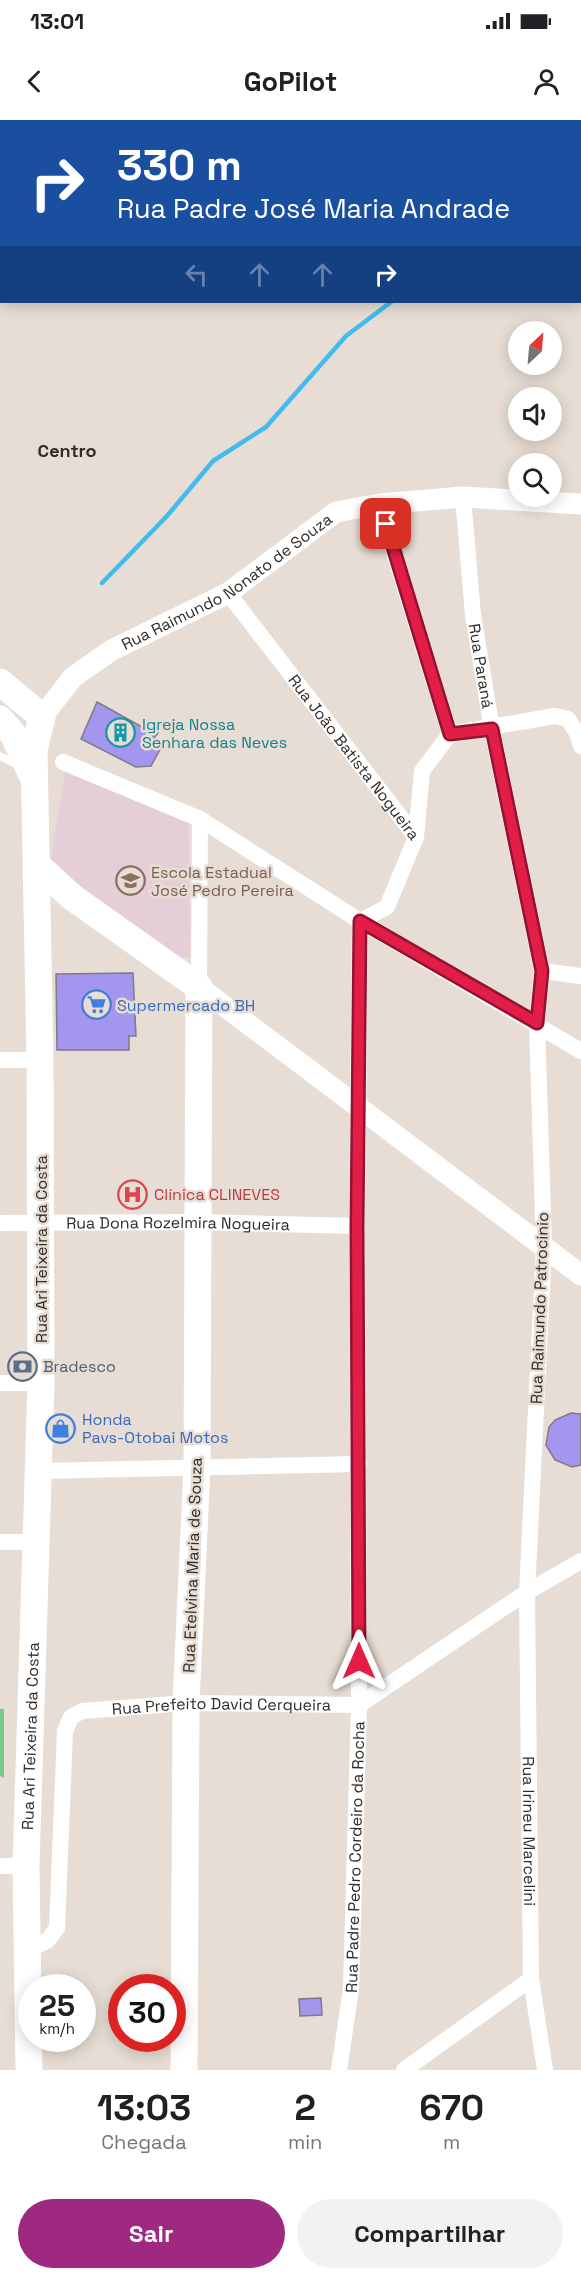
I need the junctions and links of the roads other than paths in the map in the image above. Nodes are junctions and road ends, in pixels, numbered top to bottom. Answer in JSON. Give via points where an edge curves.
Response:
{"nodes":[{"id":1,"x":463,"y":497,"type":"junction"},
{"id":2,"x":379,"y":504,"type":"junction"},
{"id":3,"x":581,"y":504,"type":"edge"},
{"id":4,"x":228,"y":593,"type":"junction"},
{"id":5,"x":0,"y":682,"type":"edge"},
{"id":6,"x":42,"y":717,"type":"junction"},
{"id":7,"x":492,"y":729,"type":"junction"},
{"id":8,"x":450,"y":734,"type":"junction"},
{"id":9,"x":4,"y":736,"type":"edge"},
{"id":10,"x":581,"y":746,"type":"edge"},
{"id":11,"x":63,"y":762,"type":"dead end"},
{"id":12,"x":32,"y":776,"type":"junction"},
{"id":13,"x":200,"y":819,"type":"junction"},
{"id":14,"x":416,"y":837,"type":"junction"},
{"id":15,"x":37,"y":865,"type":"junction"},
{"id":16,"x":72,"y":897,"type":"junction"},
{"id":17,"x":360,"y":921,"type":"junction"},
{"id":18,"x":37,"y":922,"type":"junction"},
{"id":19,"x":542,"y":971,"type":"junction"},
{"id":20,"x":581,"y":976,"type":"edge"},
{"id":21,"x":199,"y":987,"type":"junction"},
{"id":22,"x":537,"y":1023,"type":"junction"},
{"id":23,"x":581,"y":1051,"type":"edge"},
{"id":24,"x":0,"y":1060,"type":"edge"},
{"id":25,"x":40,"y":1060,"type":"junction"},
{"id":26,"x":358,"y":1109,"type":"junction"},
{"id":27,"x":196,"y":1222,"type":"junction"},
{"id":28,"x":0,"y":1223,"type":"edge"},
{"id":29,"x":41,"y":1223,"type":"junction"},
{"id":30,"x":357,"y":1226,"type":"junction"},
{"id":31,"x":544,"y":1247,"type":"junction"},
{"id":32,"x":581,"y":1275,"type":"edge"},
{"id":33,"x":0,"y":1383,"type":"edge"},
{"id":34,"x":40,"y":1383,"type":"junction"},
{"id":35,"x":359,"y":1464,"type":"junction"},
{"id":36,"x":197,"y":1467,"type":"junction"},
{"id":37,"x":38,"y":1471,"type":"junction"},
{"id":38,"x":0,"y":1542,"type":"edge"},
{"id":39,"x":34,"y":1542,"type":"junction"},
{"id":40,"x":581,"y":1561,"type":"edge"},
{"id":41,"x":527,"y":1592,"type":"junction"},
{"id":42,"x":186,"y":1703,"type":"junction"},
{"id":43,"x":359,"y":1705,"type":"junction"},
{"id":44,"x":13,"y":1866,"type":"edge"},
{"id":45,"x":28,"y":1950,"type":"junction"},
{"id":46,"x":531,"y":1980,"type":"junction"},
{"id":47,"x":29,"y":2070,"type":"edge"},
{"id":48,"x":184,"y":2070,"type":"edge"},
{"id":49,"x":339,"y":2070,"type":"edge"},
{"id":50,"x":404,"y":2070,"type":"edge"},
{"id":51,"x":544,"y":2070,"type":"edge"}],
"edges":[{"from":1,"to":2,"type":"street","name":"Rua Raimundo Nonato de Souza"},
{"from":1,"to":3,"type":"street","name":"Rua Raimundo Nonato de Souza"},
{"from":1,"to":7,"type":"street","name":"Rua Paraná","via":[[473,615]]},
{"from":2,"to":4,"type":"street","name":"Rua Raimundo Nonato de Souza","via":[[336,512]]},
{"from":2,"to":8,"type":"street"},
{"from":4,"to":6,"type":"street","name":"Rua Raimundo Nonato de Souza","via":[[112,650],[73,677]]},
{"from":4,"to":14,"type":"street","name":"Rua João Batista Nogueira"},
{"from":5,"to":6,"type":"highway"},
{"from":6,"to":9,"type":"highway"},
{"from":6,"to":12,"type":"highway","name":"Rua Ari Teixeira da Costa"},
{"from":7,"to":8,"type":"street"},
{"from":7,"to":10,"type":"street","via":[[555,716],[568,719]]},
{"from":7,"to":19,"type":"street","name":"Rua Paraná"},
{"from":8,"to":14,"type":"street","via":[[422,771]]},
{"from":9,"to":12,"type":"highway"},
{"from":11,"to":13,"type":"street"},
{"from":12,"to":15,"type":"highway","name":"Rua Ari Teixeira da Costa"},
{"from":13,"to":17,"type":"street"},
{"from":13,"to":21,"type":"street"},
{"from":14,"to":17,"type":"street","name":"Rua João Batista Nogueira","via":[[387,908]]},
{"from":15,"to":16,"type":"highway"},
{"from":15,"to":18,"type":"highway","name":"Rua Ari Teixeira da Costa"},
{"from":16,"to":18,"type":"highway"},
{"from":16,"to":21,"type":"highway"},
{"from":17,"to":22,"type":"street"},
{"from":17,"to":26,"type":"street","name":"Rua Padre Pedro Cordeiro da Rocha"},
{"from":18,"to":25,"type":"highway","name":"Rua Ari Teixeira da Costa"},
{"from":19,"to":20,"type":"street"},
{"from":19,"to":22,"type":"street","name":"Rua Paraná"},
{"from":21,"to":26,"type":"street"},
{"from":21,"to":27,"type":"highway","name":"Rua Etelvina Maria de Souza"},
{"from":22,"to":23,"type":"street"},
{"from":22,"to":31,"type":"street","name":"Rua Raimundo Patrocinio"},
{"from":24,"to":25,"type":"street"},
{"from":25,"to":29,"type":"highway","name":"Rua Ari Teixeira da Costa"},
{"from":26,"to":30,"type":"street","name":"Rua Padre Pedro Cordeiro da Rocha"},
{"from":26,"to":31,"type":"street"},
{"from":27,"to":29,"type":"street","name":"Rua Dona Rozelmira Nogueira"},
{"from":27,"to":30,"type":"street","name":"Rua Dona Rozelmira Nogueira"},
{"from":27,"to":36,"type":"highway","name":"Rua Etelvina Maria de Souza"},
{"from":28,"to":29,"type":"street","name":"Rua Dona Rozelmira Nogueira"},
{"from":29,"to":34,"type":"highway","name":"Rua Ari Teixeira da Costa"},
{"from":30,"to":35,"type":"street","name":"Rua Padre Pedro Cordeiro da Rocha"},
{"from":31,"to":32,"type":"street"},
{"from":31,"to":41,"type":"street","name":"Rua Raimundo Patrocinio"},
{"from":33,"to":34,"type":"street"},
{"from":34,"to":37,"type":"highway","name":"Rua Ari Teixeira da Costa"},
{"from":35,"to":36,"type":"street"},
{"from":35,"to":43,"type":"street","name":"Rua Padre Pedro Cordeiro da Rocha"},
{"from":36,"to":37,"type":"street"},
{"from":36,"to":42,"type":"highway","name":"Rua Etelvina Maria de Souza"},
{"from":37,"to":39,"type":"highway","name":"Rua Ari Teixeira da Costa"},
{"from":38,"to":39,"type":"street"},
{"from":39,"to":44,"type":"highway","name":"Rua Ari Teixeira da Costa"},
{"from":40,"to":41,"type":"street"},
{"from":41,"to":43,"type":"street"},
{"from":41,"to":46,"type":"street","name":"Rua Irineu Marcelini"},
{"from":42,"to":43,"type":"street","name":"Rua Prefeito David Cerqueira"},
{"from":42,"to":45,"type":"street","name":"Rua Prefeito David Cerqueira","via":[[82,1711],[71,1717],[65,1731],[57,1928],[47,1941]]},
{"from":42,"to":48,"type":"highway","name":"Rua Etelvina Maria de Souza"},
{"from":43,"to":49,"type":"street","name":"Rua Padre Pedro Cordeiro da Rocha","via":[[351,1989]]},
{"from":44,"to":45,"type":"highway","name":"Rua Ari Teixeira da Costa"},
{"from":45,"to":47,"type":"highway","name":"Rua Ari Teixeira da Costa"},
{"from":46,"to":50,"type":"street"},
{"from":46,"to":51,"type":"street","name":"Rua Irineu Marcelini"}]}
